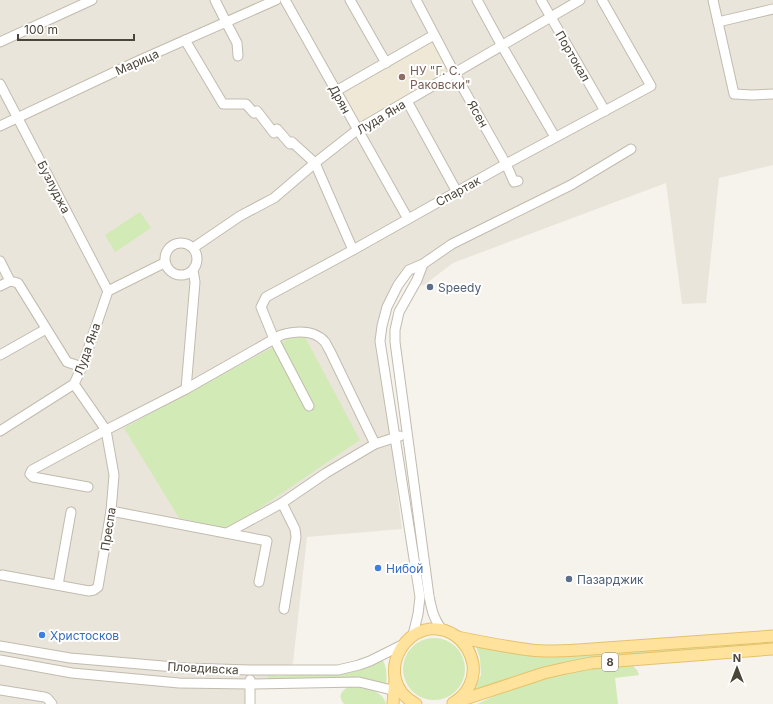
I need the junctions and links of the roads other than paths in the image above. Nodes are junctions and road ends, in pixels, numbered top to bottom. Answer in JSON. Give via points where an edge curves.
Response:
{"nodes":[{"id":1,"x":92,"y":0,"type":"edge"},
{"id":2,"x":215,"y":0,"type":"edge"},
{"id":3,"x":276,"y":0,"type":"edge"},
{"id":4,"x":285,"y":0,"type":"edge"},
{"id":5,"x":350,"y":0,"type":"edge"},
{"id":6,"x":416,"y":0,"type":"edge"},
{"id":7,"x":477,"y":0,"type":"edge"},
{"id":8,"x":542,"y":0,"type":"edge"},
{"id":9,"x":580,"y":0,"type":"edge"},
{"id":10,"x":602,"y":0,"type":"edge"},
{"id":11,"x":713,"y":0,"type":"edge"},
{"id":12,"x":773,"y":9,"type":"edge"},
{"id":13,"x":551,"y":17,"type":"junction"},
{"id":14,"x":226,"y":22,"type":"junction"},
{"id":15,"x":718,"y":22,"type":"junction"},
{"id":16,"x":434,"y":35,"type":"junction"},
{"id":17,"x":186,"y":40,"type":"junction"},
{"id":18,"x":0,"y":42,"type":"edge"},
{"id":19,"x":502,"y":46,"type":"junction"},
{"id":20,"x":238,"y":56,"type":"dead end"},
{"id":21,"x":386,"y":63,"type":"junction"},
{"id":22,"x":455,"y":74,"type":"junction"},
{"id":23,"x":0,"y":84,"type":"edge"},
{"id":24,"x":336,"y":91,"type":"junction"},
{"id":25,"x":773,"y":94,"type":"edge"},
{"id":26,"x":407,"y":101,"type":"junction"},
{"id":27,"x":604,"y":111,"type":"junction"},
{"id":28,"x":18,"y":117,"type":"junction"},
{"id":29,"x":0,"y":126,"type":"edge"},
{"id":30,"x":357,"y":130,"type":"junction"},
{"id":31,"x":555,"y":137,"type":"junction"},
{"id":32,"x":631,"y":149,"type":"dead end"},
{"id":33,"x":315,"y":163,"type":"junction"},
{"id":34,"x":506,"y":164,"type":"junction"},
{"id":35,"x":518,"y":181,"type":"dead end"},
{"id":36,"x":457,"y":192,"type":"junction"},
{"id":37,"x":408,"y":219,"type":"junction"},
{"id":38,"x":193,"y":248,"type":"junction"},
{"id":39,"x":353,"y":250,"type":"junction"},
{"id":40,"x":0,"y":261,"type":"edge"},
{"id":41,"x":164,"y":263,"type":"junction"},
{"id":42,"x":423,"y":264,"type":"junction"},
{"id":43,"x":193,"y":270,"type":"junction"},
{"id":44,"x":10,"y":281,"type":"junction"},
{"id":45,"x":0,"y":286,"type":"edge"},
{"id":46,"x":108,"y":291,"type":"junction"},
{"id":47,"x":46,"y":329,"type":"junction"},
{"id":48,"x":274,"y":339,"type":"junction"},
{"id":49,"x":0,"y":355,"type":"edge"},
{"id":50,"x":82,"y":367,"type":"junction"},
{"id":51,"x":74,"y":384,"type":"junction"},
{"id":52,"x":186,"y":389,"type":"junction"},
{"id":53,"x":309,"y":406,"type":"dead end"},
{"id":54,"x":106,"y":430,"type":"junction"},
{"id":55,"x":0,"y":431,"type":"edge"},
{"id":56,"x":407,"y":434,"type":"junction"},
{"id":57,"x":395,"y":438,"type":"junction"},
{"id":58,"x":375,"y":444,"type":"junction"},
{"id":59,"x":88,"y":487,"type":"dead end"},
{"id":60,"x":282,"y":503,"type":"junction"},
{"id":61,"x":111,"y":511,"type":"junction"},
{"id":62,"x":71,"y":512,"type":"dead end"},
{"id":63,"x":227,"y":533,"type":"junction"},
{"id":64,"x":2,"y":575,"type":"dead end"},
{"id":65,"x":259,"y":582,"type":"dead end"},
{"id":66,"x":58,"y":585,"type":"junction"},
{"id":67,"x":284,"y":609,"type":"dead end"},
{"id":68,"x":442,"y":630,"type":"junction"},
{"id":69,"x":413,"y":635,"type":"junction"},
{"id":70,"x":773,"y":636,"type":"edge"},
{"id":71,"x":457,"y":637,"type":"junction"},
{"id":72,"x":0,"y":646,"type":"edge"},
{"id":73,"x":402,"y":646,"type":"junction"},
{"id":74,"x":773,"y":648,"type":"edge"},
{"id":75,"x":0,"y":660,"type":"edge"},
{"id":76,"x":250,"y":670,"type":"junction"},
{"id":77,"x":250,"y":684,"type":"junction"},
{"id":78,"x":0,"y":690,"type":"edge"},
{"id":79,"x":398,"y":692,"type":"junction"},
{"id":80,"x":52,"y":704,"type":"edge"},
{"id":81,"x":250,"y":704,"type":"edge"},
{"id":82,"x":393,"y":704,"type":"edge"},
{"id":83,"x":416,"y":704,"type":"edge"},
{"id":84,"x":452,"y":704,"type":"edge"}],
"edges":[{"from":1,"to":18,"type":"street"},
{"from":2,"to":14,"type":"street"},
{"from":3,"to":14,"type":"street","name":"Марица"},
{"from":4,"to":24,"type":"street","name":"Дрян"},
{"from":5,"to":21,"type":"street"},
{"from":6,"to":16,"type":"street","name":"Ясен"},
{"from":7,"to":19,"type":"street"},
{"from":8,"to":13,"type":"street","name":"Портокал"},
{"from":9,"to":13,"type":"street","name":"Луда Яна"},
{"from":10,"to":27,"type":"street","name":"Спартак","via":[[651,86]]},
{"from":11,"to":15,"type":"street"},
{"from":12,"to":15,"type":"street"},
{"from":13,"to":19,"type":"street","name":"Луда Яна"},
{"from":13,"to":27,"type":"street","name":"Портокал"},
{"from":14,"to":17,"type":"street","name":"Марица"},
{"from":14,"to":20,"type":"street","via":[[237,43]]},
{"from":15,"to":25,"type":"street","via":[[734,94]]},
{"from":16,"to":21,"type":"street"},
{"from":16,"to":22,"type":"street","name":"Ясен"},
{"from":17,"to":28,"type":"street","name":"Марица"},
{"from":17,"to":33,"type":"street","via":[[224,104],[246,104],[254,113],[257,110],[274,132],[277,129],[290,144],[292,142]]},
{"from":19,"to":22,"type":"street","name":"Луда Яна"},
{"from":19,"to":31,"type":"street"},
{"from":21,"to":24,"type":"street"},
{"from":22,"to":26,"type":"street","name":"Луда Яна"},
{"from":22,"to":34,"type":"street","name":"Ясен"},
{"from":23,"to":28,"type":"street","name":"Бузлуджа"},
{"from":24,"to":30,"type":"street","name":"Дрян"},
{"from":26,"to":30,"type":"street","name":"Луда Яна"},
{"from":26,"to":36,"type":"street"},
{"from":27,"to":31,"type":"street","name":"Спартак"},
{"from":28,"to":29,"type":"street","name":"Марица"},
{"from":28,"to":46,"type":"street","name":"Бузлуджа"},
{"from":30,"to":33,"type":"street","name":"Луда Яна"},
{"from":30,"to":37,"type":"street","name":"Дрян"},
{"from":31,"to":34,"type":"street","name":"Спартак"},
{"from":32,"to":42,"type":"street","via":[[571,185],[452,244]]},
{"from":33,"to":38,"type":"street","name":"Луда Яна","via":[[274,198],[240,216]]},
{"from":33,"to":39,"type":"street"},
{"from":34,"to":35,"type":"street","name":"Ясен","via":[[514,182]]},
{"from":34,"to":36,"type":"street","name":"Спартак"},
{"from":36,"to":37,"type":"street","name":"Спартак"},
{"from":37,"to":39,"type":"street","name":"Спартак"},
{"from":38,"to":41,"type":"street","via":[[186,243],[177,243],[169,247],[164,254]]},
{"from":38,"to":43,"type":"street","via":[[197,259]]},
{"from":39,"to":48,"type":"street","name":"Спартак","via":[[266,297],[261,307]]},
{"from":40,"to":44,"type":"street"},
{"from":41,"to":43,"type":"street","via":[[167,270],[180,276],[187,275]]},
{"from":41,"to":46,"type":"street"},
{"from":42,"to":56,"type":"street","via":[[399,312],[395,330]]},
{"from":42,"to":57,"type":"street","via":[[409,270],[398,285],[387,307],[382,326],[380,341]]},
{"from":43,"to":52,"type":"street","via":[[195,282]]},
{"from":44,"to":45,"type":"street"},
{"from":44,"to":47,"type":"street","via":[[18,283]]},
{"from":46,"to":50,"type":"street","name":"Луда Яна"},
{"from":47,"to":49,"type":"street"},
{"from":47,"to":50,"type":"street","via":[[67,362]]},
{"from":48,"to":52,"type":"street"},
{"from":48,"to":53,"type":"street"},
{"from":48,"to":58,"type":"street","via":[[302,331],[316,335],[324,341]]},
{"from":50,"to":51,"type":"street","name":"Луда Яна"},
{"from":51,"to":54,"type":"street","name":"Преспа"},
{"from":51,"to":55,"type":"street","name":"Луда Яна"},
{"from":52,"to":54,"type":"street"},
{"from":54,"to":59,"type":"street","via":[[32,470],[30,474],[33,477]]},
{"from":54,"to":61,"type":"street","name":"Преспа","via":[[114,475]]},
{"from":56,"to":57,"type":"street"},
{"from":56,"to":68,"type":"street","via":[[428,596],[432,613]]},
{"from":57,"to":58,"type":"street"},
{"from":57,"to":69,"type":"street","via":[[420,597]]},
{"from":58,"to":60,"type":"street"},
{"from":60,"to":63,"type":"street"},
{"from":60,"to":67,"type":"street","via":[[295,529],[296,537]]},
{"from":61,"to":63,"type":"street"},
{"from":61,"to":66,"type":"street","name":"Преспа","via":[[98,587],[89,591]]},
{"from":62,"to":66,"type":"street"},
{"from":63,"to":65,"type":"street","via":[[267,541]]},
{"from":64,"to":66,"type":"street","name":"Преспа"},
{"from":68,"to":69,"type":"main road","number":"8","via":[[427,630]]},
{"from":68,"to":71,"type":"main road","number":"8"},
{"from":69,"to":73,"type":"main road"},
{"from":70,"to":71,"type":"main road","number":"8","via":[[555,651],[510,647]]},
{"from":71,"to":84,"type":"main road","number":"8","via":[[466,646],[471,657],[473,675],[466,691]]},
{"from":72,"to":76,"type":"street","name":"Пловдивска","via":[[70,658],[186,668]]},
{"from":73,"to":76,"type":"street","name":"Пловдивска","via":[[370,661],[343,669]]},
{"from":73,"to":79,"type":"main road","via":[[395,660],[394,671]]},
{"from":74,"to":84,"type":"main road","number":"8","via":[[591,663],[544,673]]},
{"from":75,"to":77,"type":"street","name":"Пловдивска","via":[[72,673],[179,683]]},
{"from":76,"to":77,"type":"street"},
{"from":77,"to":79,"type":"street","name":"Пловдивска","via":[[360,682]]},
{"from":77,"to":81,"type":"street"},
{"from":78,"to":80,"type":"street","via":[[47,698]]},
{"from":79,"to":82,"type":"main road"},
{"from":79,"to":83,"type":"main road"}]}
